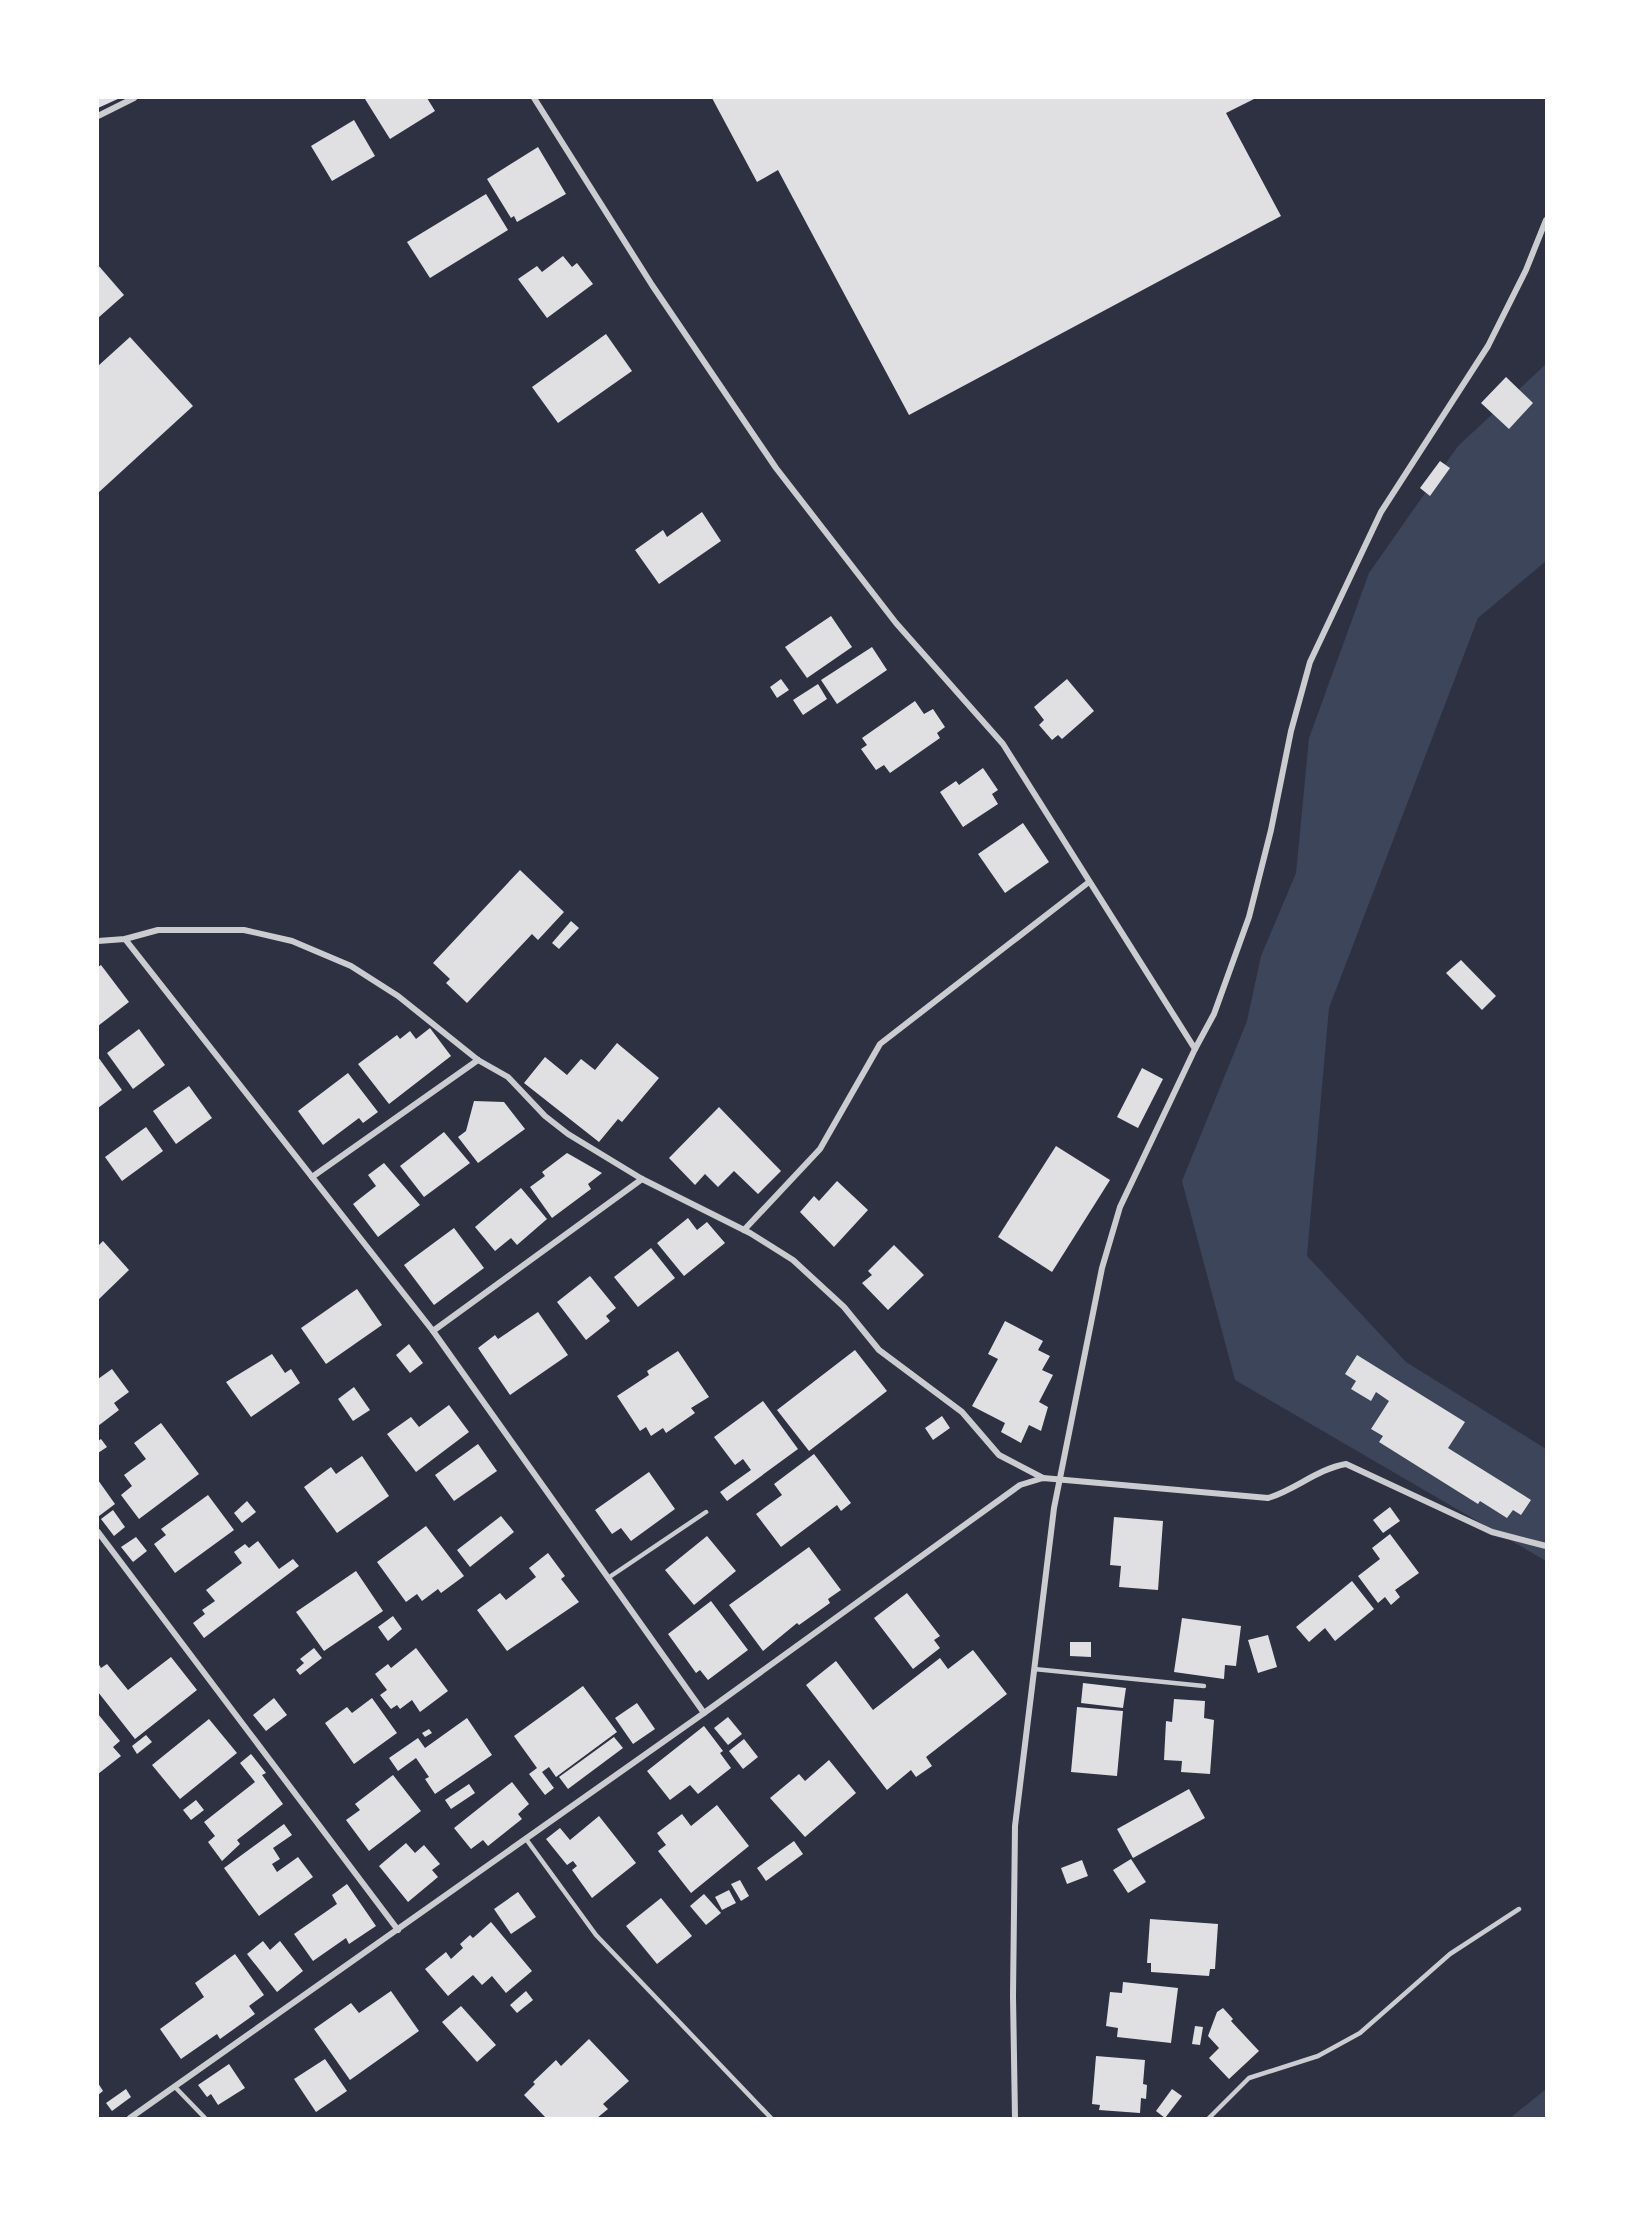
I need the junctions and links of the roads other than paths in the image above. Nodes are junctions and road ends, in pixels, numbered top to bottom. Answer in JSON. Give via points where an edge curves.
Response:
{"nodes":[{"id":1,"x":134,"y":98,"type":"edge"},
{"id":2,"x":534,"y":98,"type":"edge"},
{"id":3,"x":98,"y":116,"type":"edge"},
{"id":4,"x":1546,"y":220,"type":"edge"},
{"id":5,"x":1089,"y":882,"type":"junction"},
{"id":6,"x":125,"y":939,"type":"junction"},
{"id":7,"x":98,"y":941,"type":"edge"},
{"id":8,"x":1195,"y":1049,"type":"junction"},
{"id":9,"x":478,"y":1059,"type":"junction"},
{"id":10,"x":312,"y":1177,"type":"junction"},
{"id":11,"x":642,"y":1179,"type":"junction"},
{"id":12,"x":744,"y":1230,"type":"junction"},
{"id":13,"x":433,"y":1331,"type":"junction"},
{"id":14,"x":1043,"y":1478,"type":"junction"},
{"id":15,"x":1060,"y":1478,"type":"junction"},
{"id":16,"x":706,"y":1512,"type":"dead end"},
{"id":17,"x":98,"y":1532,"type":"edge"},
{"id":18,"x":1546,"y":1545,"type":"edge"},
{"id":19,"x":608,"y":1578,"type":"junction"},
{"id":20,"x":1034,"y":1669,"type":"junction"},
{"id":21,"x":1204,"y":1686,"type":"dead end"},
{"id":22,"x":704,"y":1713,"type":"junction"},
{"id":23,"x":526,"y":1839,"type":"junction"},
{"id":24,"x":1520,"y":1909,"type":"dead end"},
{"id":25,"x":398,"y":1930,"type":"junction"},
{"id":26,"x":175,"y":2087,"type":"junction"},
{"id":27,"x":130,"y":2118,"type":"edge"},
{"id":28,"x":205,"y":2118,"type":"edge"},
{"id":29,"x":771,"y":2118,"type":"edge"},
{"id":30,"x":1015,"y":2118,"type":"edge"},
{"id":31,"x":1209,"y":2118,"type":"edge"}],
"edges":[{"from":1,"to":3,"type":"street"},
{"from":2,"to":5,"type":"street","via":[[652,285],[776,468],[896,623],[1003,744]]},
{"from":4,"to":8,"type":"street","via":[[1488,346],[1381,512],[1310,662],[1249,917],[1214,1014]]},
{"from":5,"to":8,"type":"street"},
{"from":5,"to":12,"type":"street","via":[[880,1044],[820,1149]]},
{"from":6,"to":7,"type":"street"},
{"from":6,"to":9,"type":"street","via":[[158,930],[212,928],[244,930],[292,941],[351,966],[398,996]]},
{"from":6,"to":10,"type":"street"},
{"from":8,"to":15,"type":"street","via":[[1120,1207],[1102,1268]]},
{"from":9,"to":10,"type":"street"},
{"from":9,"to":11,"type":"street","via":[[508,1077],[568,1134]]},
{"from":10,"to":13,"type":"street"},
{"from":11,"to":12,"type":"street"},
{"from":11,"to":13,"type":"street"},
{"from":12,"to":14,"type":"street","via":[[793,1260],[844,1308],[879,1350],[962,1412],[999,1455]]},
{"from":13,"to":19,"type":"street"},
{"from":14,"to":15,"type":"street"},
{"from":14,"to":22,"type":"street","via":[[1020,1485]]},
{"from":15,"to":18,"type":"street","via":[[1268,1498],[1321,1471],[1346,1464],[1492,1532]]},
{"from":15,"to":20,"type":"street"},
{"from":16,"to":19,"type":"lane"},
{"from":17,"to":25,"type":"street"},
{"from":19,"to":22,"type":"street"},
{"from":20,"to":21,"type":"lane"},
{"from":20,"to":30,"type":"street","via":[[1015,1826]]},
{"from":22,"to":23,"type":"street"},
{"from":23,"to":25,"type":"street"},
{"from":23,"to":29,"type":"lane","via":[[596,1935]]},
{"from":24,"to":31,"type":"lane","via":[[1450,1954],[1360,2032],[1318,2056],[1249,2078]]},
{"from":25,"to":26,"type":"street"},
{"from":26,"to":27,"type":"street"},
{"from":26,"to":28,"type":"lane"}]}
